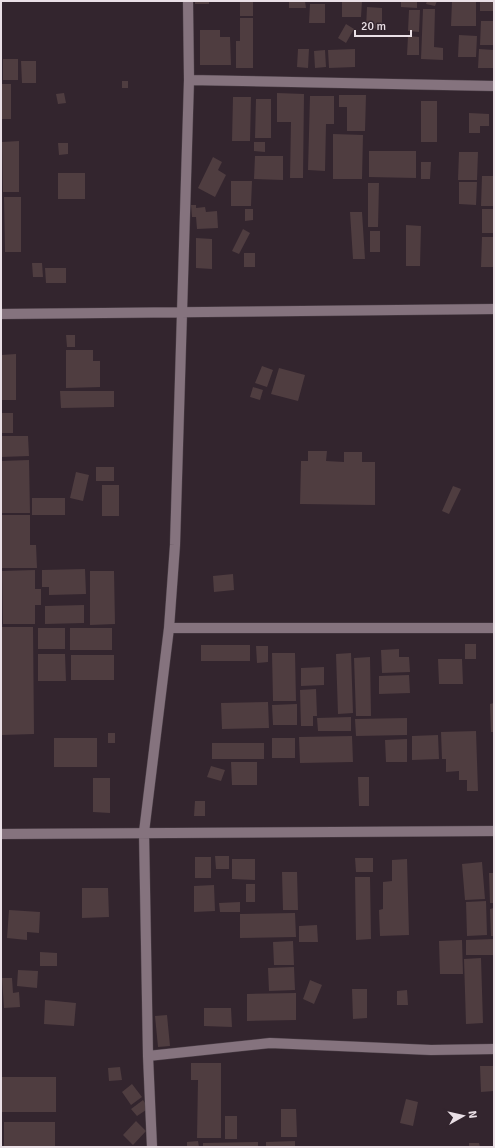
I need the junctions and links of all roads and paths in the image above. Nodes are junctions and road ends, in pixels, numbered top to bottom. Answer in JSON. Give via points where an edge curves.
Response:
{"nodes":[{"id":1,"x":188,"y":1,"type":"edge"},
{"id":2,"x":189,"y":80,"type":"junction"},
{"id":3,"x":494,"y":86,"type":"edge"},
{"id":4,"x":494,"y":309,"type":"edge"},
{"id":5,"x":182,"y":313,"type":"junction"},
{"id":6,"x":1,"y":314,"type":"edge"},
{"id":7,"x":169,"y":628,"type":"junction"},
{"id":8,"x":494,"y":628,"type":"edge"},
{"id":9,"x":494,"y":831,"type":"edge"},
{"id":10,"x":144,"y":832,"type":"junction"},
{"id":11,"x":1,"y":834,"type":"edge"},
{"id":12,"x":494,"y":1049,"type":"edge"},
{"id":13,"x":148,"y":1056,"type":"junction"},
{"id":14,"x":152,"y":1147,"type":"edge"}],
"edges":[{"from":1,"to":2,"type":"street"},
{"from":2,"to":3,"type":"street"},
{"from":2,"to":5,"type":"street"},
{"from":4,"to":5,"type":"street"},
{"from":5,"to":6,"type":"street"},
{"from":5,"to":7,"type":"street","via":[[175,545]]},
{"from":7,"to":8,"type":"street"},
{"from":7,"to":10,"type":"street"},
{"from":9,"to":10,"type":"street"},
{"from":10,"to":11,"type":"street"},
{"from":10,"to":13,"type":"street"},
{"from":12,"to":13,"type":"street","via":[[431,1050],[270,1043]]},
{"from":13,"to":14,"type":"street"}]}
